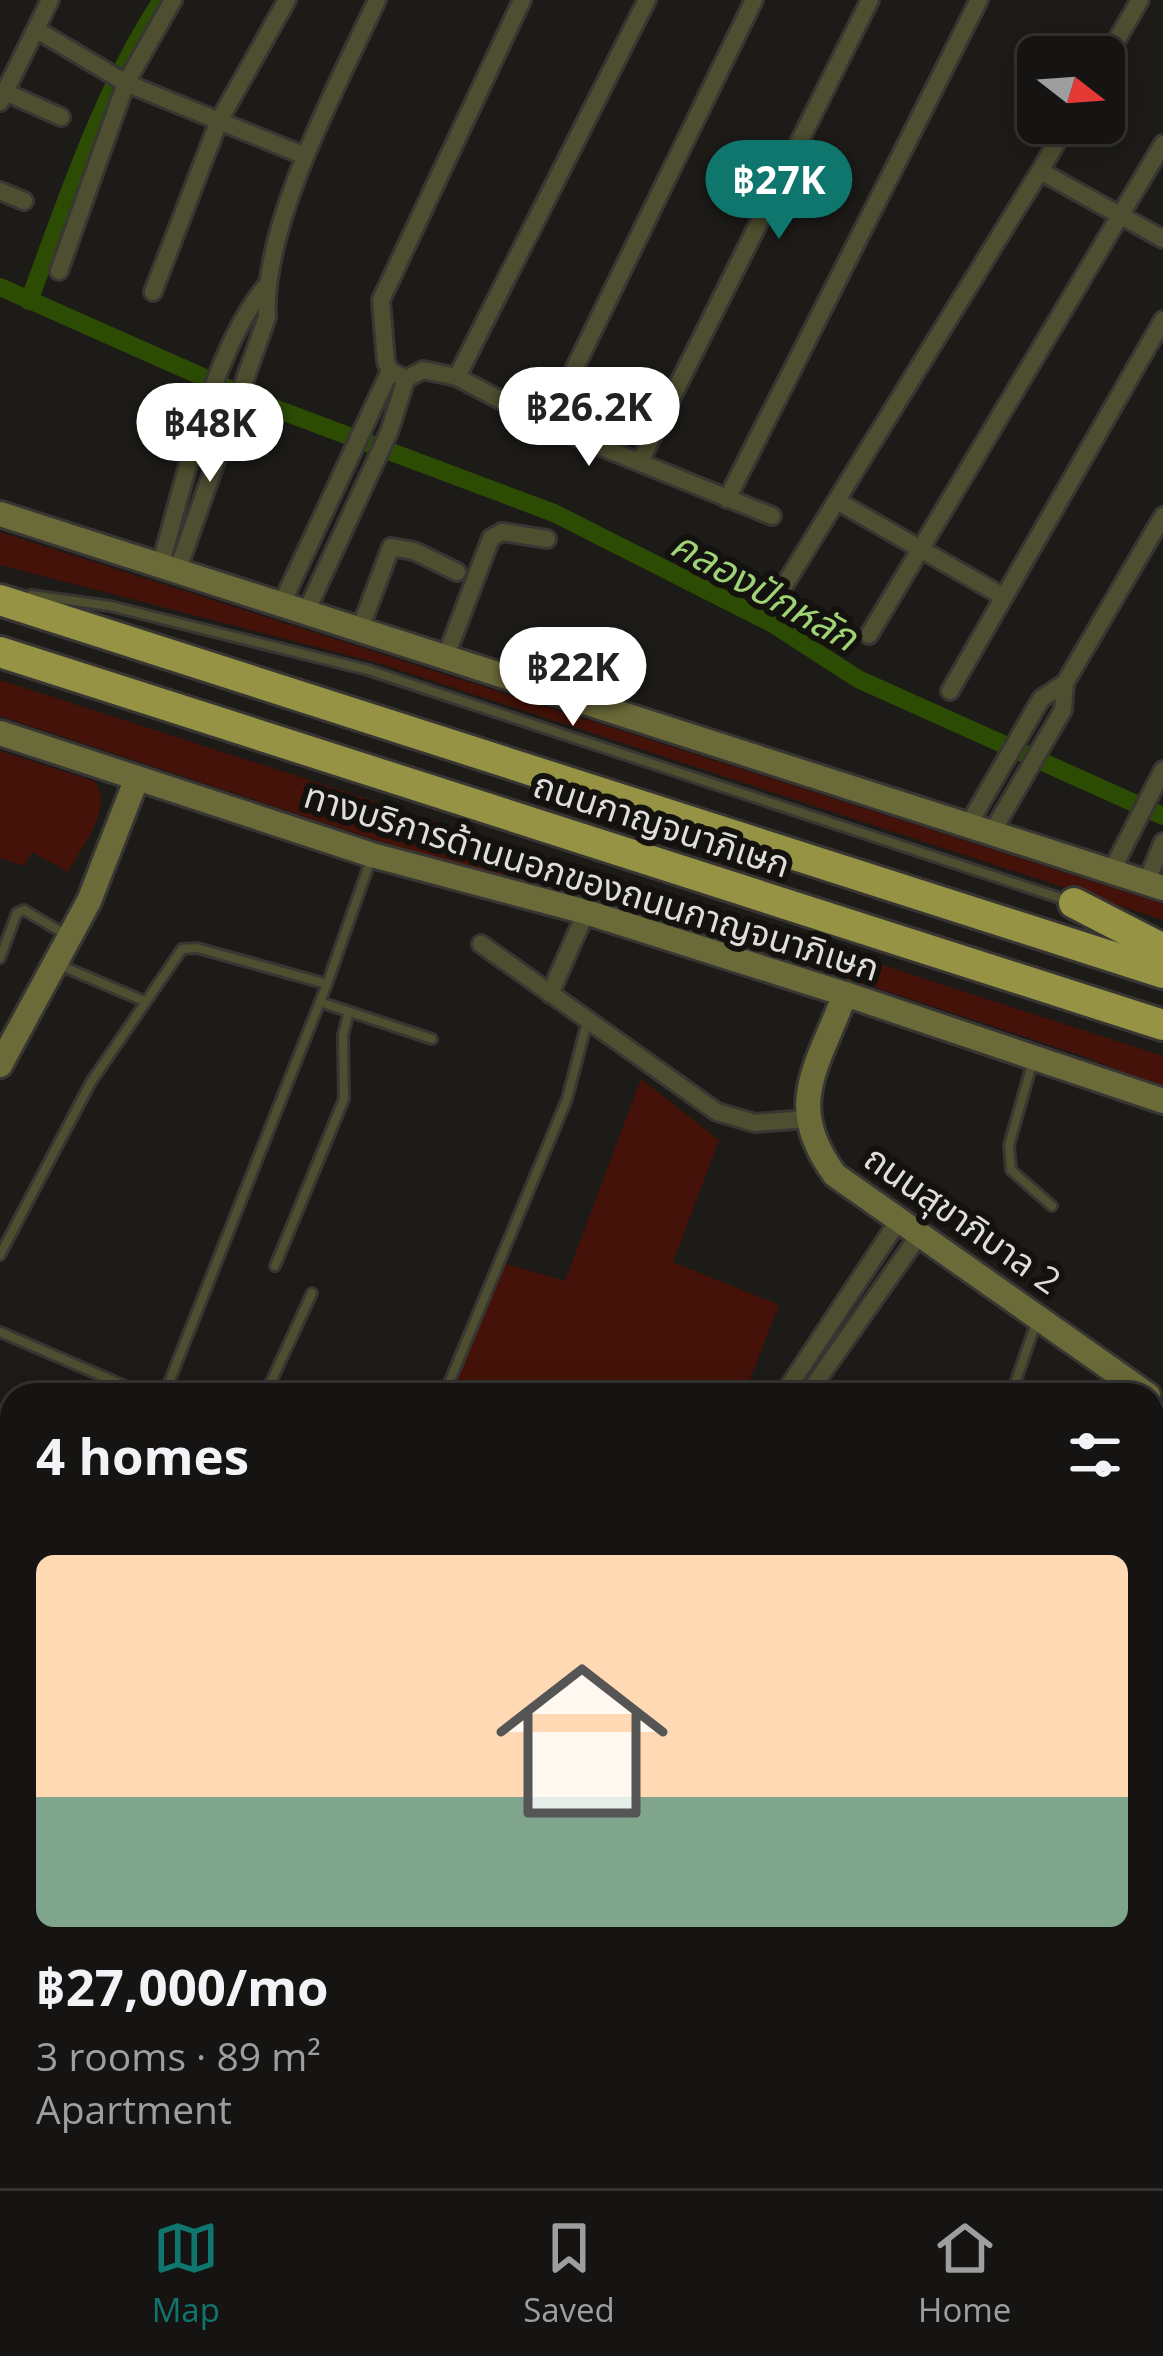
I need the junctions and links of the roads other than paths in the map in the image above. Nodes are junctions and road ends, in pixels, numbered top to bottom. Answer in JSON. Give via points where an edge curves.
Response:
{"nodes":[{"id":1,"x":50,"y":0,"type":"edge"},
{"id":2,"x":173,"y":0,"type":"edge"},
{"id":3,"x":287,"y":0,"type":"edge"},
{"id":4,"x":377,"y":0,"type":"edge"},
{"id":5,"x":522,"y":0,"type":"edge"},
{"id":6,"x":647,"y":0,"type":"edge"},
{"id":7,"x":754,"y":0,"type":"edge"},
{"id":8,"x":870,"y":0,"type":"edge"},
{"id":9,"x":979,"y":0,"type":"edge"},
{"id":10,"x":1140,"y":0,"type":"edge"},
{"id":11,"x":37,"y":30,"type":"junction"},
{"id":12,"x":1119,"y":36,"type":"edge"},
{"id":13,"x":123,"y":81,"type":"junction"},
{"id":14,"x":3,"y":97,"type":"edge"},
{"id":15,"x":61,"y":117,"type":"dead end"},
{"id":16,"x":219,"y":121,"type":"junction"},
{"id":17,"x":1056,"y":144,"type":"edge"},
{"id":18,"x":1163,"y":144,"type":"edge"},
{"id":19,"x":305,"y":156,"type":"junction"},
{"id":20,"x":1040,"y":171,"type":"junction"},
{"id":21,"x":0,"y":190,"type":"edge"},
{"id":22,"x":24,"y":201,"type":"dead end"},
{"id":23,"x":1119,"y":218,"type":"junction"},
{"id":24,"x":1163,"y":239,"type":"edge"},
{"id":25,"x":59,"y":271,"type":"dead end"},
{"id":26,"x":266,"y":287,"type":"junction"},
{"id":27,"x":153,"y":292,"type":"dead end"},
{"id":28,"x":1163,"y":320,"type":"edge"},
{"id":29,"x":398,"y":375,"type":"junction"},
{"id":30,"x":458,"y":377,"type":"junction"},
{"id":31,"x":547,"y":425,"type":"junction"},
{"id":32,"x":640,"y":461,"type":"junction"},
{"id":33,"x":727,"y":499,"type":"junction"},
{"id":34,"x":837,"y":501,"type":"junction"},
{"id":35,"x":0,"y":514,"type":"edge"},
{"id":36,"x":772,"y":516,"type":"dead end"},
{"id":37,"x":1163,"y":516,"type":"edge"},
{"id":38,"x":547,"y":539,"type":"dead end"},
{"id":39,"x":920,"y":551,"type":"junction"},
{"id":40,"x":169,"y":566,"type":"junction"},
{"id":41,"x":457,"y":572,"type":"dead end"},
{"id":42,"x":782,"y":589,"type":"dead end"},
{"id":43,"x":0,"y":591,"type":"edge"},
{"id":44,"x":1004,"y":597,"type":"junction"},
{"id":45,"x":0,"y":601,"type":"edge"},
{"id":46,"x":282,"y":602,"type":"junction"},
{"id":47,"x":308,"y":610,"type":"junction"},
{"id":48,"x":360,"y":629,"type":"junction"},
{"id":49,"x":869,"y":634,"type":"dead end"},
{"id":50,"x":0,"y":652,"type":"edge"},
{"id":51,"x":446,"y":656,"type":"junction"},
{"id":52,"x":1065,"y":683,"type":"junction"},
{"id":53,"x":950,"y":691,"type":"dead end"},
{"id":54,"x":0,"y":733,"type":"edge"},
{"id":55,"x":137,"y":778,"type":"junction"},
{"id":56,"x":1158,"y":779,"type":"edge"},
{"id":57,"x":979,"y":831,"type":"junction"},
{"id":58,"x":1163,"y":842,"type":"edge"},
{"id":59,"x":372,"y":855,"type":"junction"},
{"id":60,"x":1111,"y":872,"type":"junction"},
{"id":61,"x":1154,"y":886,"type":"edge"},
{"id":62,"x":1074,"y":903,"type":"junction"},
{"id":63,"x":586,"y":912,"type":"junction"},
{"id":64,"x":1141,"y":924,"type":"dead end"},
{"id":65,"x":70,"y":937,"type":"junction"},
{"id":66,"x":482,"y":944,"type":"dead end"},
{"id":67,"x":1163,"y":949,"type":"edge"},
{"id":68,"x":0,"y":958,"type":"edge"},
{"id":69,"x":56,"y":963,"type":"junction"},
{"id":70,"x":1163,"y":973,"type":"edge"},
{"id":71,"x":327,"y":984,"type":"junction"},
{"id":72,"x":550,"y":994,"type":"junction"},
{"id":73,"x":844,"y":994,"type":"junction"},
{"id":74,"x":144,"y":1001,"type":"junction"},
{"id":75,"x":320,"y":1002,"type":"junction"},
{"id":76,"x":349,"y":1012,"type":"junction"},
{"id":77,"x":586,"y":1021,"type":"junction"},
{"id":78,"x":1163,"y":1025,"type":"edge"},
{"id":79,"x":432,"y":1040,"type":"dead end"},
{"id":80,"x":1034,"y":1056,"type":"junction"},
{"id":81,"x":0,"y":1065,"type":"edge"},
{"id":82,"x":1163,"y":1101,"type":"edge"},
{"id":83,"x":806,"y":1119,"type":"junction"},
{"id":84,"x":1052,"y":1205,"type":"dead end"},
{"id":85,"x":910,"y":1227,"type":"junction"},
{"id":86,"x":0,"y":1255,"type":"edge"},
{"id":87,"x":275,"y":1266,"type":"dead end"},
{"id":88,"x":312,"y":1293,"type":"dead end"},
{"id":89,"x":1039,"y":1316,"type":"junction"},
{"id":90,"x":0,"y":1332,"type":"edge"},
{"id":91,"x":818,"y":1336,"type":"junction"},
{"id":92,"x":839,"y":1350,"type":"junction"},
{"id":93,"x":118,"y":1383,"type":"edge"},
{"id":94,"x":169,"y":1383,"type":"edge"},
{"id":95,"x":271,"y":1383,"type":"edge"},
{"id":96,"x":449,"y":1383,"type":"edge"},
{"id":97,"x":790,"y":1383,"type":"edge"},
{"id":98,"x":816,"y":1383,"type":"edge"},
{"id":99,"x":1015,"y":1383,"type":"edge"},
{"id":100,"x":1132,"y":1383,"type":"edge"},
{"id":101,"x":0,"y":1568,"type":"edge"},
{"id":102,"x":0,"y":1591,"type":"edge"}],
"edges":[{"from":1,"to":11,"type":"street"},
{"from":2,"to":13,"type":"street"},
{"from":3,"to":16,"type":"street"},
{"from":4,"to":19,"type":"street"},
{"from":5,"to":29,"type":"street","via":[[381,300],[380,332]]},
{"from":6,"to":30,"type":"street"},
{"from":7,"to":31,"type":"street"},
{"from":8,"to":32,"type":"street"},
{"from":9,"to":33,"type":"street"},
{"from":10,"to":12,"type":"street"},
{"from":11,"to":13,"type":"street"},
{"from":11,"to":14,"type":"street"},
{"from":13,"to":16,"type":"street"},
{"from":13,"to":25,"type":"street"},
{"from":14,"to":15,"type":"street"},
{"from":16,"to":19,"type":"street"},
{"from":16,"to":27,"type":"street"},
{"from":17,"to":20,"type":"street"},
{"from":18,"to":23,"type":"street"},
{"from":19,"to":26,"type":"street"},
{"from":20,"to":23,"type":"street"},
{"from":20,"to":34,"type":"street"},
{"from":21,"to":22,"type":"street"},
{"from":23,"to":24,"type":"street"},
{"from":23,"to":39,"type":"street"},
{"from":26,"to":40,"type":"street","via":[[267,317],[238,403]]},
{"from":26,"to":40,"type":"street","via":[[245,312],[215,391]]},
{"from":28,"to":44,"type":"street"},
{"from":29,"to":30,"type":"street"},
{"from":29,"to":46,"type":"street","via":[[364,421]]},
{"from":29,"to":47,"type":"street","via":[[389,432]]},
{"from":30,"to":31,"type":"street"},
{"from":31,"to":32,"type":"street"},
{"from":32,"to":33,"type":"street"},
{"from":33,"to":36,"type":"street"},
{"from":34,"to":39,"type":"street"},
{"from":34,"to":42,"type":"street"},
{"from":35,"to":40,"type":"main road"},
{"from":37,"to":52,"type":"street"},
{"from":38,"to":51,"type":"street","via":[[502,532],[490,538]]},
{"from":39,"to":44,"type":"street"},
{"from":39,"to":49,"type":"street"},
{"from":40,"to":46,"type":"main road"},
{"from":41,"to":48,"type":"street","via":[[391,547]]},
{"from":43,"to":62,"type":"lane","via":[[110,606],[368,670]]},
{"from":44,"to":53,"type":"street"},
{"from":45,"to":70,"type":"highway","name":"ถนนกาญจนาภิเษก"},
{"from":46,"to":47,"type":"main road"},
{"from":47,"to":48,"type":"main road"},
{"from":48,"to":51,"type":"main road"},
{"from":50,"to":78,"type":"highway","name":"ถนนกาญจนาภิเษก"},
{"from":51,"to":57,"type":"main road"},
{"from":52,"to":57,"type":"street","via":[[1063,710]]},
{"from":52,"to":57,"type":"street","via":[[1041,699],[998,774]]},
{"from":54,"to":55,"type":"main road","name":"ทางบริการด้านนอกของถนนกาญจนาภิเษก"},
{"from":55,"to":59,"type":"main road","name":"ทางบริการด้านนอกของถนนกาญจนาภิเษก"},
{"from":55,"to":65,"type":"main road"},
{"from":56,"to":60,"type":"street"},
{"from":57,"to":60,"type":"main road"},
{"from":58,"to":61,"type":"street"},
{"from":59,"to":63,"type":"main road","name":"ทางบริการด้านนอกของถนนกาญจนาภิเษก"},
{"from":59,"to":71,"type":"lane"},
{"from":60,"to":61,"type":"main road"},
{"from":62,"to":64,"type":"lane"},
{"from":62,"to":67,"type":"highway"},
{"from":63,"to":72,"type":"street"},
{"from":63,"to":73,"type":"main road","name":"ทางบริการด้านนอกของถนนกาญจนาภิเษก"},
{"from":65,"to":68,"type":"lane","via":[[24,910]]},
{"from":65,"to":69,"type":"main road"},
{"from":66,"to":72,"type":"street"},
{"from":69,"to":74,"type":"lane"},
{"from":69,"to":81,"type":"main road"},
{"from":71,"to":74,"type":"lane","via":[[182,949]]},
{"from":71,"to":75,"type":"lane"},
{"from":72,"to":77,"type":"street"},
{"from":73,"to":80,"type":"main road","name":"ทางบริการด้านนอกของถนนกาญจนาภิเษก"},
{"from":73,"to":83,"type":"main road"},
{"from":74,"to":86,"type":"lane"},
{"from":75,"to":76,"type":"lane"},
{"from":75,"to":94,"type":"lane"},
{"from":76,"to":79,"type":"lane"},
{"from":76,"to":87,"type":"lane","via":[[344,1100]]},
{"from":77,"to":83,"type":"street","via":[[717,1112],[755,1123]]},
{"from":77,"to":96,"type":"lane","via":[[567,1099]]},
{"from":80,"to":82,"type":"main road","name":"ทางบริการด้านนอกของถนนกาญจนาภิเษก"},
{"from":80,"to":84,"type":"lane","via":[[1011,1170]]},
{"from":83,"to":85,"type":"main road","name":"ถนนสุขาภิบาล 2","via":[[836,1175]]},
{"from":85,"to":89,"type":"main road","name":"ถนนสุขาภิบาล 2"},
{"from":85,"to":91,"type":"street"},
{"from":85,"to":92,"type":"street"},
{"from":88,"to":95,"type":"lane"},
{"from":89,"to":99,"type":"lane"},
{"from":89,"to":100,"type":"main road","name":"ถนนสุขาภิบาล 2"},
{"from":90,"to":93,"type":"lane"},
{"from":91,"to":92,"type":"street"},
{"from":91,"to":97,"type":"street"},
{"from":92,"to":98,"type":"street"},
{"from":101,"to":102,"type":"street"}]}
